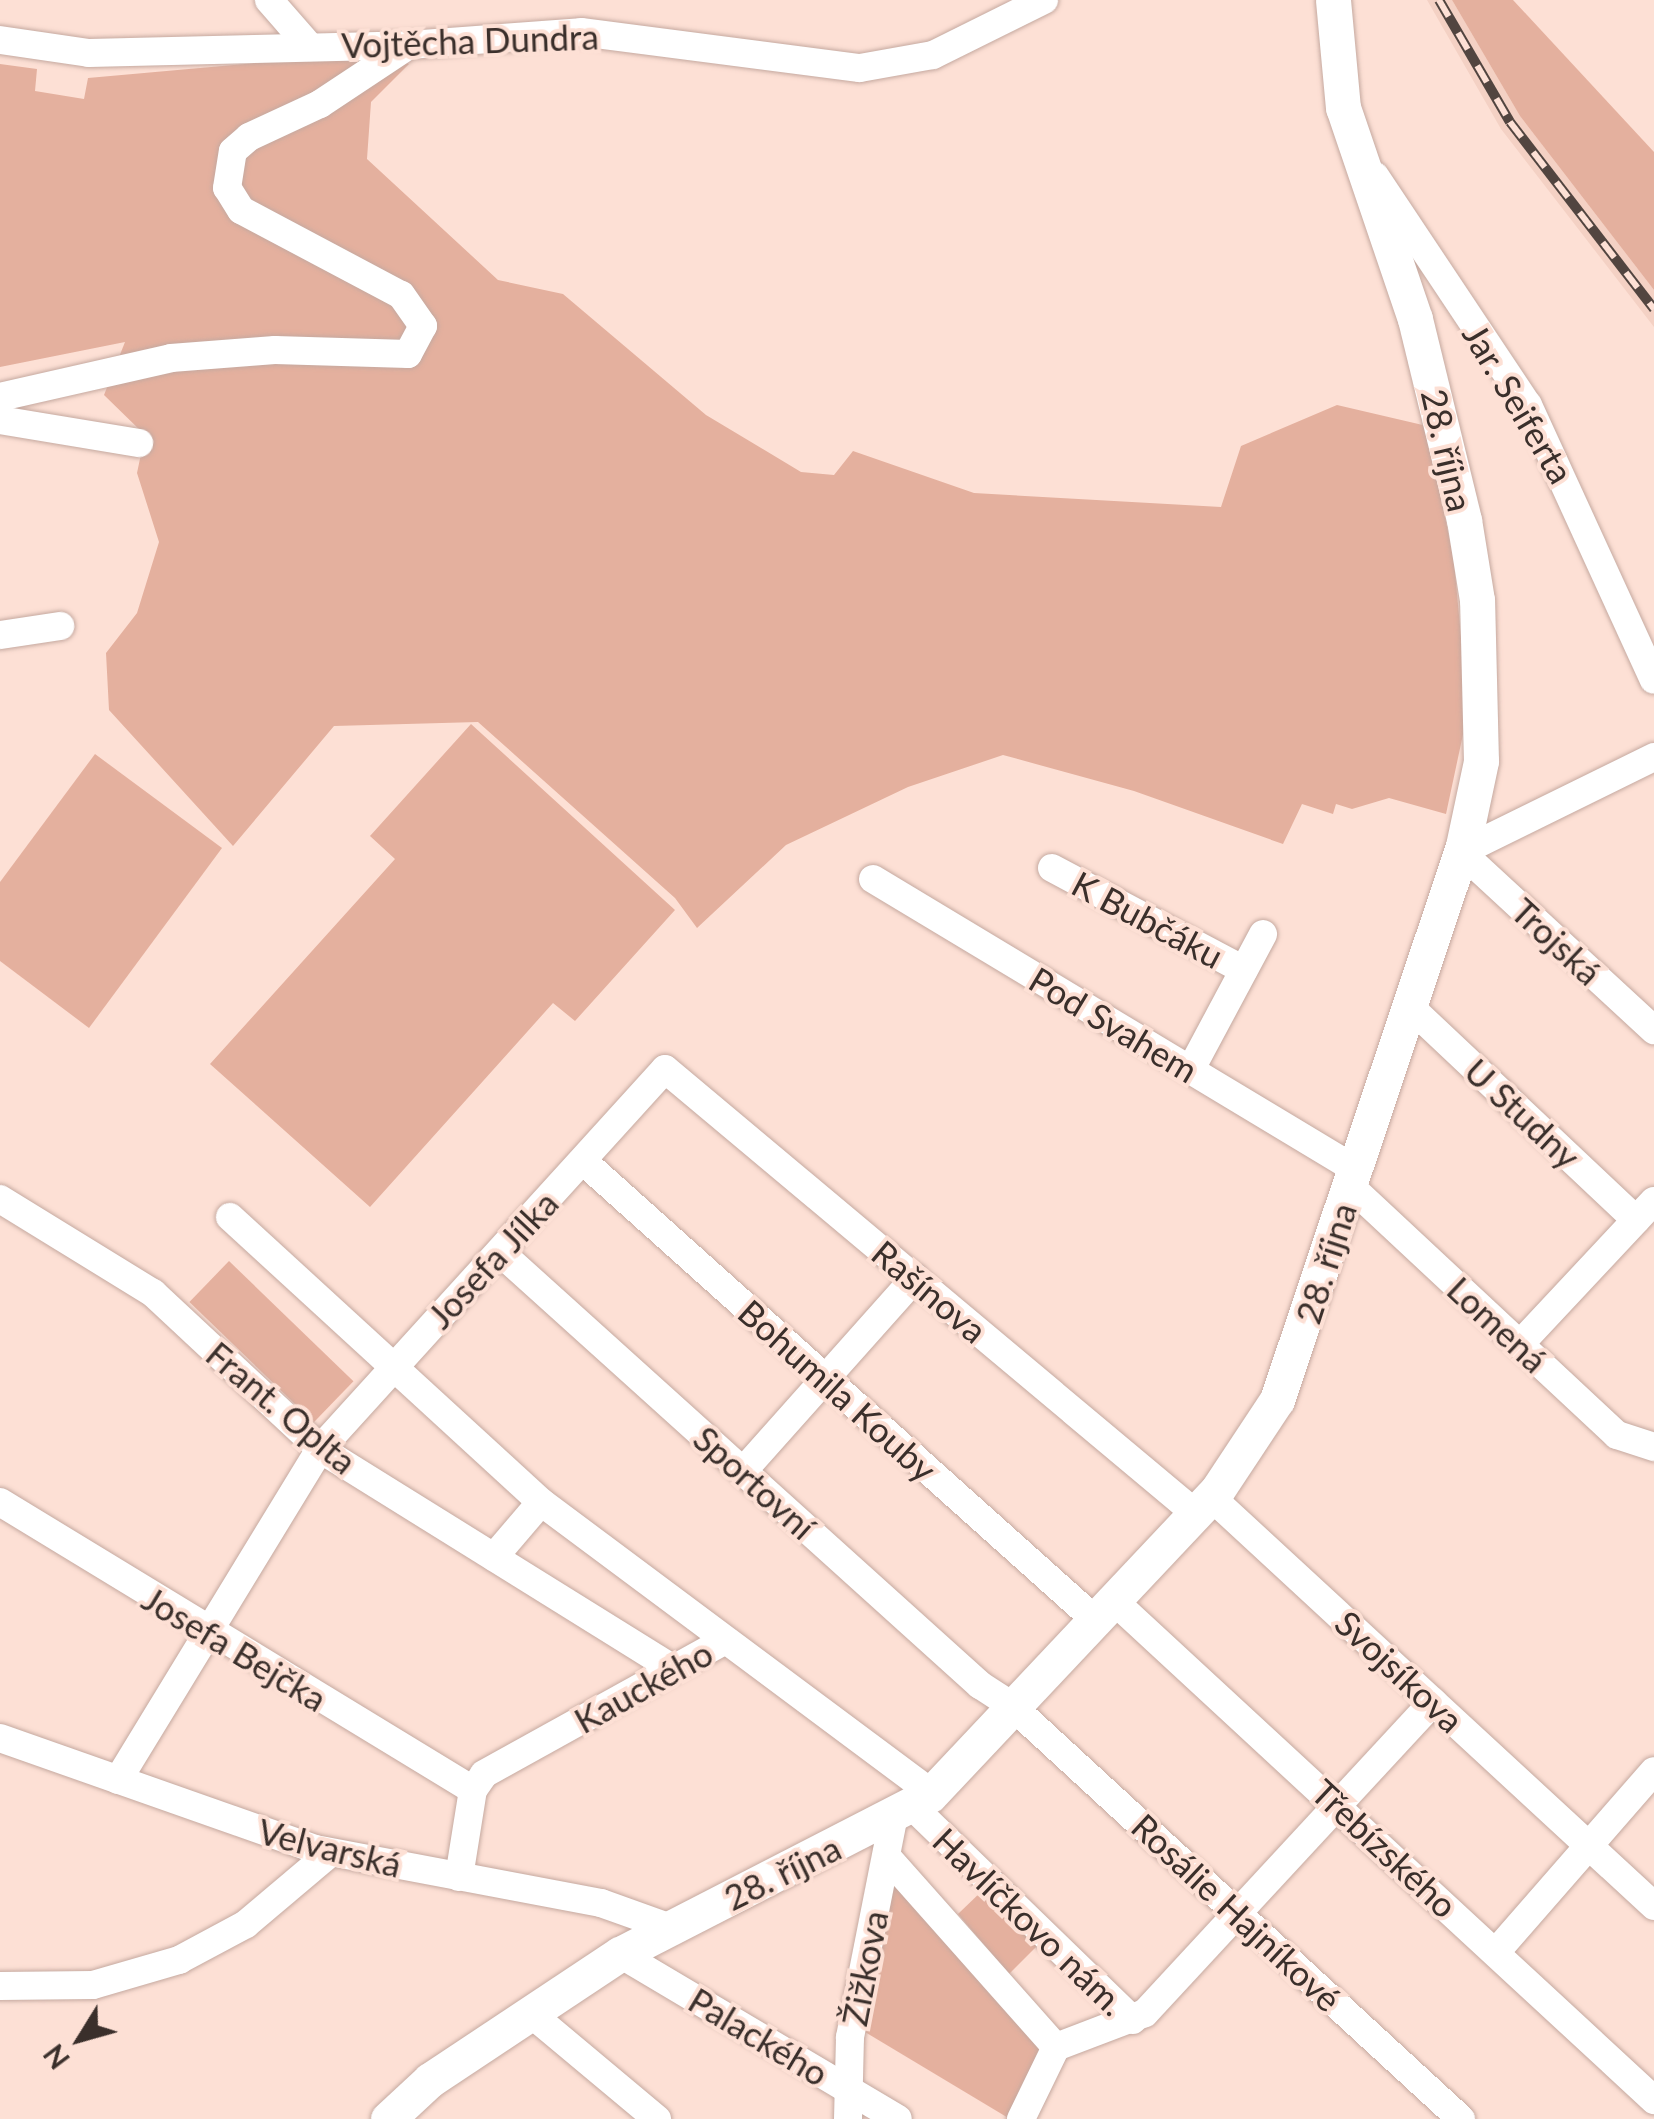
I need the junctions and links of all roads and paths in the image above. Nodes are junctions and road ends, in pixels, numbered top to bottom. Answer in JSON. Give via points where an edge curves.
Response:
{"nodes":[{"id":1,"x":270,"y":0,"type":"edge"},
{"id":2,"x":1044,"y":0,"type":"edge"},
{"id":3,"x":1333,"y":0,"type":"edge"},
{"id":4,"x":0,"y":40,"type":"edge"},
{"id":5,"x":409,"y":44,"type":"junction"},
{"id":6,"x":310,"y":47,"type":"junction"},
{"id":7,"x":1352,"y":142,"type":"junction"},
{"id":8,"x":0,"y":397,"type":"edge"},
{"id":9,"x":0,"y":420,"type":"edge"},
{"id":10,"x":138,"y":443,"type":"dead end"},
{"id":11,"x":60,"y":626,"type":"dead end"},
{"id":12,"x":0,"y":635,"type":"edge"},
{"id":13,"x":1654,"y":680,"type":"edge"},
{"id":14,"x":1654,"y":758,"type":"edge"},
{"id":15,"x":1461,"y":852,"type":"junction"},
{"id":16,"x":1052,"y":868,"type":"dead end"},
{"id":17,"x":873,"y":879,"type":"dead end"},
{"id":18,"x":1263,"y":934,"type":"dead end"},
{"id":19,"x":1244,"y":970,"type":"junction"},
{"id":20,"x":1409,"y":1006,"type":"junction"},
{"id":21,"x":1654,"y":1030,"type":"edge"},
{"id":22,"x":665,"y":1069,"type":"joint"},
{"id":23,"x":1190,"y":1070,"type":"junction"},
{"id":24,"x":583,"y":1161,"type":"junction"},
{"id":25,"x":1353,"y":1177,"type":"junction"},
{"id":26,"x":0,"y":1199,"type":"edge"},
{"id":27,"x":1645,"y":1210,"type":"edge"},
{"id":28,"x":230,"y":1216,"type":"dead end"},
{"id":29,"x":501,"y":1253,"type":"junction"},
{"id":30,"x":915,"y":1278,"type":"junction"},
{"id":31,"x":1520,"y":1344,"type":"junction"},
{"id":32,"x":392,"y":1365,"type":"junction"},
{"id":33,"x":826,"y":1379,"type":"junction"},
{"id":34,"x":1654,"y":1448,"type":"edge"},
{"id":35,"x":320,"y":1449,"type":"junction"},
{"id":36,"x":744,"y":1471,"type":"junction"},
{"id":37,"x":0,"y":1502,"type":"edge"},
{"id":38,"x":540,"y":1502,"type":"junction"},
{"id":39,"x":1203,"y":1506,"type":"junction"},
{"id":40,"x":494,"y":1558,"type":"junction"},
{"id":41,"x":1103,"y":1609,"type":"junction"},
{"id":42,"x":205,"y":1631,"type":"junction"},
{"id":43,"x":724,"y":1641,"type":"junction"},
{"id":44,"x":672,"y":1669,"type":"junction"},
{"id":45,"x":1434,"y":1702,"type":"junction"},
{"id":46,"x":1012,"y":1706,"type":"junction"},
{"id":47,"x":0,"y":1738,"type":"edge"},
{"id":48,"x":1654,"y":1771,"type":"edge"},
{"id":49,"x":118,"y":1780,"type":"junction"},
{"id":50,"x":473,"y":1790,"type":"junction"},
{"id":51,"x":1340,"y":1805,"type":"junction"},
{"id":52,"x":912,"y":1806,"type":"junction"},
{"id":53,"x":1590,"y":1846,"type":"junction"},
{"id":54,"x":330,"y":1852,"type":"junction"},
{"id":55,"x":888,"y":1858,"type":"junction"},
{"id":56,"x":460,"y":1877,"type":"junction"},
{"id":57,"x":1654,"y":1906,"type":"edge"},
{"id":58,"x":1240,"y":1914,"type":"junction"},
{"id":59,"x":668,"y":1927,"type":"junction"},
{"id":60,"x":1496,"y":1952,"type":"junction"},
{"id":61,"x":620,"y":1954,"type":"junction"},
{"id":62,"x":0,"y":1986,"type":"edge"},
{"id":63,"x":528,"y":2012,"type":"junction"},
{"id":64,"x":1133,"y":2020,"type":"junction"},
{"id":65,"x":1056,"y":2047,"type":"junction"},
{"id":66,"x":850,"y":2090,"type":"junction"},
{"id":67,"x":1435,"y":2095,"type":"junction"},
{"id":68,"x":1654,"y":2100,"type":"edge"},
{"id":69,"x":1024,"y":2118,"type":"edge"},
{"id":70,"x":388,"y":2119,"type":"edge"},
{"id":71,"x":656,"y":2119,"type":"edge"},
{"id":72,"x":823,"y":2119,"type":"edge"},
{"id":73,"x":848,"y":2119,"type":"edge"},
{"id":74,"x":898,"y":2119,"type":"edge"},
{"id":75,"x":1418,"y":2119,"type":"edge"},
{"id":76,"x":1460,"y":2119,"type":"edge"}],
"edges":[{"from":1,"to":6,"type":"street"},
{"from":2,"to":5,"type":"street","name":"Vojtěcha Dundra","via":[[985,33],[893,67],[768,61],[581,32]]},
{"from":3,"to":7,"type":"main road","name":"28. října","via":[[1338,84]]},
{"from":4,"to":6,"type":"street","name":"Vojtěcha Dundra","via":[[89,53]]},
{"from":5,"to":6,"type":"street","name":"Vojtěcha Dundra"},
{"from":5,"to":8,"type":"street","via":[[320,104],[249,137],[233,152],[227,188],[241,210],[401,295],[422,326],[408,354],[275,350],[171,358]]},
{"from":7,"to":13,"type":"street","name":"Jar. Seiferta","via":[[1528,406]]},
{"from":7,"to":15,"type":"main road","name":"28. října","via":[[1438,398],[1473,573],[1480,761]]},
{"from":9,"to":10,"type":"street"},
{"from":11,"to":12,"type":"street"},
{"from":14,"to":15,"type":"street"},
{"from":15,"to":20,"type":"main road","name":"28. října"},
{"from":15,"to":21,"type":"street","name":"Trojská"},
{"from":16,"to":19,"type":"street","name":"K Bubčáku"},
{"from":17,"to":23,"type":"street","name":"Pod Svahem"},
{"from":18,"to":19,"type":"street","name":"K Bubčáku"},
{"from":19,"to":23,"type":"street","name":"K Bubčáku"},
{"from":20,"to":25,"type":"main road","name":"28. října"},
{"from":20,"to":27,"type":"street","name":"U Studny"},
{"from":22,"to":24,"type":"street","name":"Josefa Jílka"},
{"from":22,"to":30,"type":"street","name":"Rašínova"},
{"from":23,"to":25,"type":"street","name":"Pod Svahem"},
{"from":24,"to":29,"type":"street","name":"Josefa Jílka"},
{"from":24,"to":33,"type":"street","name":"Bohumila Kouby"},
{"from":25,"to":31,"type":"street","name":"Lomená"},
{"from":25,"to":39,"type":"main road","name":"28. října","via":[[1282,1390],[1251,1447]]},
{"from":26,"to":35,"type":"street","name":"Frant. Oplta","via":[[153,1294]]},
{"from":27,"to":31,"type":"street"},
{"from":28,"to":32,"type":"street"},
{"from":29,"to":32,"type":"street","name":"Josefa Jílka"},
{"from":29,"to":36,"type":"street","name":"Sportovní"},
{"from":30,"to":33,"type":"street"},
{"from":30,"to":39,"type":"street","name":"Rašínova"},
{"from":31,"to":34,"type":"street","name":"Lomená","via":[[1617,1435]]},
{"from":32,"to":35,"type":"street","name":"Josefa Jílka"},
{"from":32,"to":38,"type":"street"},
{"from":33,"to":36,"type":"street"},
{"from":33,"to":41,"type":"street","name":"Bohumila Kouby"},
{"from":35,"to":40,"type":"street","name":"Frant. Oplta"},
{"from":35,"to":42,"type":"street","name":"Josefa Jílka"},
{"from":36,"to":46,"type":"street","name":"Sportovní","via":[[980,1685]]},
{"from":37,"to":42,"type":"street","name":"Josefa Bejčka"},
{"from":38,"to":40,"type":"street"},
{"from":38,"to":43,"type":"street"},
{"from":39,"to":41,"type":"main road","name":"28. října"},
{"from":39,"to":45,"type":"street","name":"Svojsíkova"},
{"from":40,"to":44,"type":"street","name":"Frant. Oplta"},
{"from":41,"to":46,"type":"main road","name":"28. října"},
{"from":41,"to":51,"type":"street","name":"Třebízského"},
{"from":42,"to":49,"type":"street","name":"Josefa Jílka"},
{"from":42,"to":50,"type":"street","name":"Josefa Bejčka"},
{"from":43,"to":44,"type":"street","name":"Kauckého"},
{"from":43,"to":52,"type":"street","name":"Kauckého"},
{"from":44,"to":50,"type":"street","name":"Kauckého","via":[[484,1774]]},
{"from":45,"to":51,"type":"street"},
{"from":45,"to":53,"type":"street","name":"Svojsíkova"},
{"from":46,"to":52,"type":"main road","name":"28. října"},
{"from":46,"to":58,"type":"street","name":"Rosálie Hajníkové"},
{"from":47,"to":49,"type":"street","name":"Velvarská"},
{"from":48,"to":53,"type":"street"},
{"from":49,"to":54,"type":"street","name":"Velvarská"},
{"from":50,"to":56,"type":"street"},
{"from":51,"to":58,"type":"street"},
{"from":51,"to":60,"type":"street","name":"Třebízského"},
{"from":52,"to":55,"type":"street","name":"Žižkova"},
{"from":52,"to":59,"type":"main road","name":"28. října"},
{"from":52,"to":64,"type":"street","name":"Havlíčkovo nám."},
{"from":53,"to":57,"type":"street","name":"Svojsíkova"},
{"from":53,"to":60,"type":"street"},
{"from":54,"to":56,"type":"street","name":"Velvarská"},
{"from":54,"to":62,"type":"street","via":[[246,1924],[179,1960],[94,1985]]},
{"from":55,"to":65,"type":"street","name":"Havlíčkovo nám."},
{"from":55,"to":66,"type":"street","name":"Žižkova","via":[[858,1984]]},
{"from":56,"to":59,"type":"street","name":"Velvarská","via":[[601,1904]]},
{"from":58,"to":64,"type":"street"},
{"from":58,"to":67,"type":"street","name":"Rosálie Hajníkové"},
{"from":59,"to":61,"type":"main road","name":"28. října"},
{"from":60,"to":68,"type":"street","name":"Třebízského"},
{"from":61,"to":63,"type":"main road","name":"28. října"},
{"from":61,"to":66,"type":"street","name":"Palackého"},
{"from":63,"to":70,"type":"main road","name":"28. října"},
{"from":63,"to":71,"type":"street"},
{"from":64,"to":65,"type":"street","name":"Havlíčkovo nám."},
{"from":65,"to":69,"type":"street","name":"Havlíčkovo nám."},
{"from":66,"to":72,"type":"street"},
{"from":66,"to":73,"type":"street","name":"Žižkova"},
{"from":66,"to":74,"type":"street","name":"Palackého"},
{"from":67,"to":75,"type":"street"},
{"from":67,"to":76,"type":"street","name":"Rosálie Hajníkové"}]}
